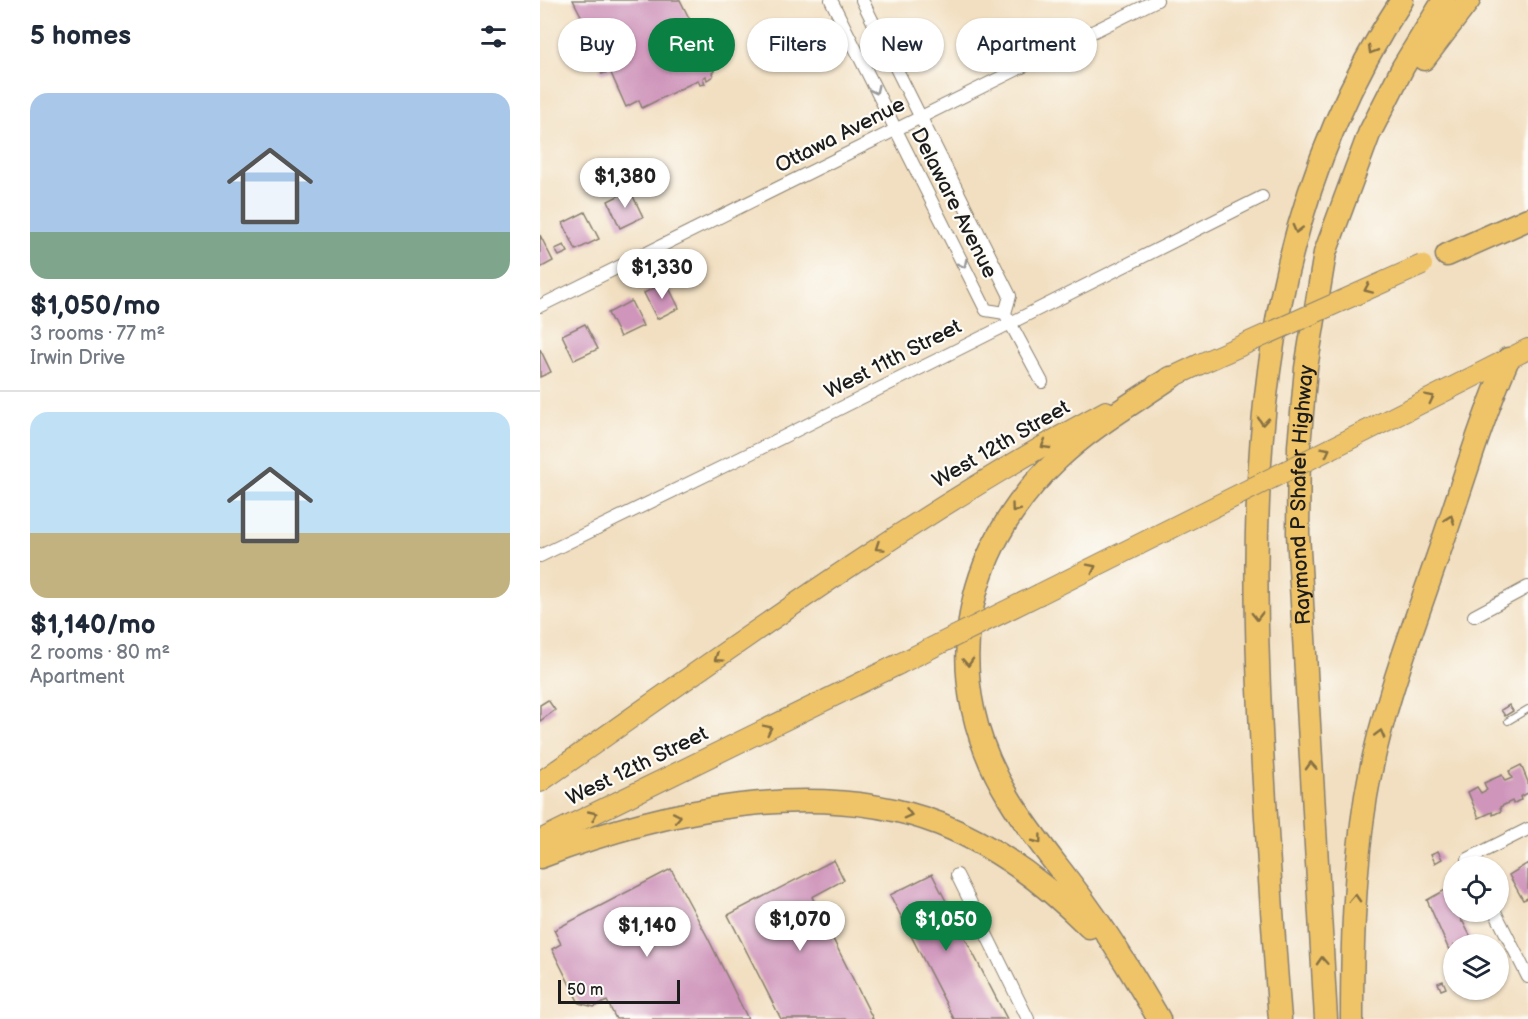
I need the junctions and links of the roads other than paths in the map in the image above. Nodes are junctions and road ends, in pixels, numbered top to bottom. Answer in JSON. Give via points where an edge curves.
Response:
{"nodes":[{"id":1,"x":831,"y":0,"type":"edge"},
{"id":2,"x":862,"y":0,"type":"edge"},
{"id":3,"x":1157,"y":0,"type":"edge"},
{"id":4,"x":1402,"y":0,"type":"edge"},
{"id":5,"x":1444,"y":0,"type":"edge"},
{"id":6,"x":1469,"y":0,"type":"edge"},
{"id":7,"x":920,"y":117,"type":"junction"},
{"id":8,"x":894,"y":129,"type":"junction"},
{"id":9,"x":1263,"y":197,"type":"dead end"},
{"id":10,"x":1340,"y":213,"type":"junction"},
{"id":11,"x":1528,"y":219,"type":"edge"},
{"id":12,"x":1528,"y":225,"type":"edge"},
{"id":13,"x":1447,"y":255,"type":"junction"},
{"id":14,"x":540,"y":306,"type":"edge"},
{"id":15,"x":1008,"y":318,"type":"junction"},
{"id":16,"x":1528,"y":349,"type":"edge"},
{"id":17,"x":1508,"y":359,"type":"junction"},
{"id":18,"x":1170,"y":378,"type":"junction"},
{"id":19,"x":1042,"y":382,"type":"dead end"},
{"id":20,"x":540,"y":556,"type":"edge"},
{"id":21,"x":1528,"y":588,"type":"edge"},
{"id":22,"x":1474,"y":616,"type":"dead end"},
{"id":23,"x":1528,"y":709,"type":"edge"},
{"id":24,"x":1508,"y":721,"type":"dead end"},
{"id":25,"x":540,"y":782,"type":"edge"},
{"id":26,"x":1528,"y":829,"type":"edge"},
{"id":27,"x":540,"y":840,"type":"edge"},
{"id":28,"x":1482,"y":856,"type":"edge"},
{"id":29,"x":540,"y":857,"type":"edge"},
{"id":30,"x":957,"y":875,"type":"dead end"},
{"id":31,"x":1500,"y":922,"type":"edge"},
{"id":32,"x":1528,"y":977,"type":"edge"},
{"id":33,"x":1158,"y":1018,"type":"edge"},
{"id":34,"x":1028,"y":1019,"type":"edge"},
{"id":35,"x":1280,"y":1019,"type":"edge"},
{"id":36,"x":1326,"y":1019,"type":"edge"},
{"id":37,"x":1352,"y":1019,"type":"edge"}],
"edges":[{"from":1,"to":8,"type":"street","name":"Delaware Avenue","one_way":true},
{"from":2,"to":7,"type":"street","name":"Delaware Avenue"},
{"from":3,"to":7,"type":"street","name":"Ottawa Avenue"},
{"from":4,"to":35,"type":"highway","name":"Raymond P Shafer Highway","one_way":true,"via":[[1363,65],[1318,167],[1299,221],[1268,365],[1256,523],[1256,600]]},
{"from":5,"to":10,"type":"highway","name":"Raymond P Shafer Highway","via":[[1403,67],[1369,134]]},
{"from":6,"to":10,"type":"highway","via":[[1400,96]]},
{"from":7,"to":8,"type":"street","name":"Ottawa Avenue"},
{"from":7,"to":15,"type":"street","name":"Delaware Avenue","via":[[1010,296]]},
{"from":8,"to":14,"type":"street","name":"Ottawa Avenue"},
{"from":8,"to":15,"type":"street","name":"Delaware Avenue","one_way":true,"via":[[986,310]]},
{"from":9,"to":15,"type":"street","name":"West 11th Street"},
{"from":36,"to":10,"type":"highway","name":"Raymond P Shafer Highway","one_way":true,"via":[[1299,545],[1299,478],[1306,368],[1325,253]]},
{"from":11,"to":13,"type":"highway"},
{"from":12,"to":13,"type":"main road","name":"West 12th Street"},
{"from":13,"to":18,"type":"main road","name":"West 12th Street","one_way":true,"bridge":true},
{"from":15,"to":19,"type":"street","name":"Delaware Avenue"},
{"from":15,"to":20,"type":"street","name":"West 11th Street","via":[[752,453]]},
{"from":16,"to":17,"type":"main road","name":"West 12th Street"},
{"from":27,"to":17,"type":"main road","name":"West 12th Street","one_way":true,"bridge":true},
{"from":37,"to":17,"type":"highway","one_way":true,"via":[[1356,882],[1373,764],[1399,669]]},
{"from":18,"to":25,"type":"main road","name":"West 12th Street","one_way":true,"via":[[1066,433],[922,519]]},
{"from":18,"to":33,"type":"highway","one_way":true,"via":[[1077,443],[1026,493],[985,562],[968,630],[973,707],[997,777],[1021,817],[1111,940]]},
{"from":21,"to":22,"type":"street"},
{"from":23,"to":24,"type":"lane"},
{"from":26,"to":28,"type":"street"},
{"from":29,"to":33,"type":"highway","one_way":true,"via":[[634,826],[719,809],[828,802],[896,810],[963,834],[1030,874],[1090,928]]},
{"from":30,"to":34,"type":"street"},
{"from":31,"to":32,"type":"street"}]}
